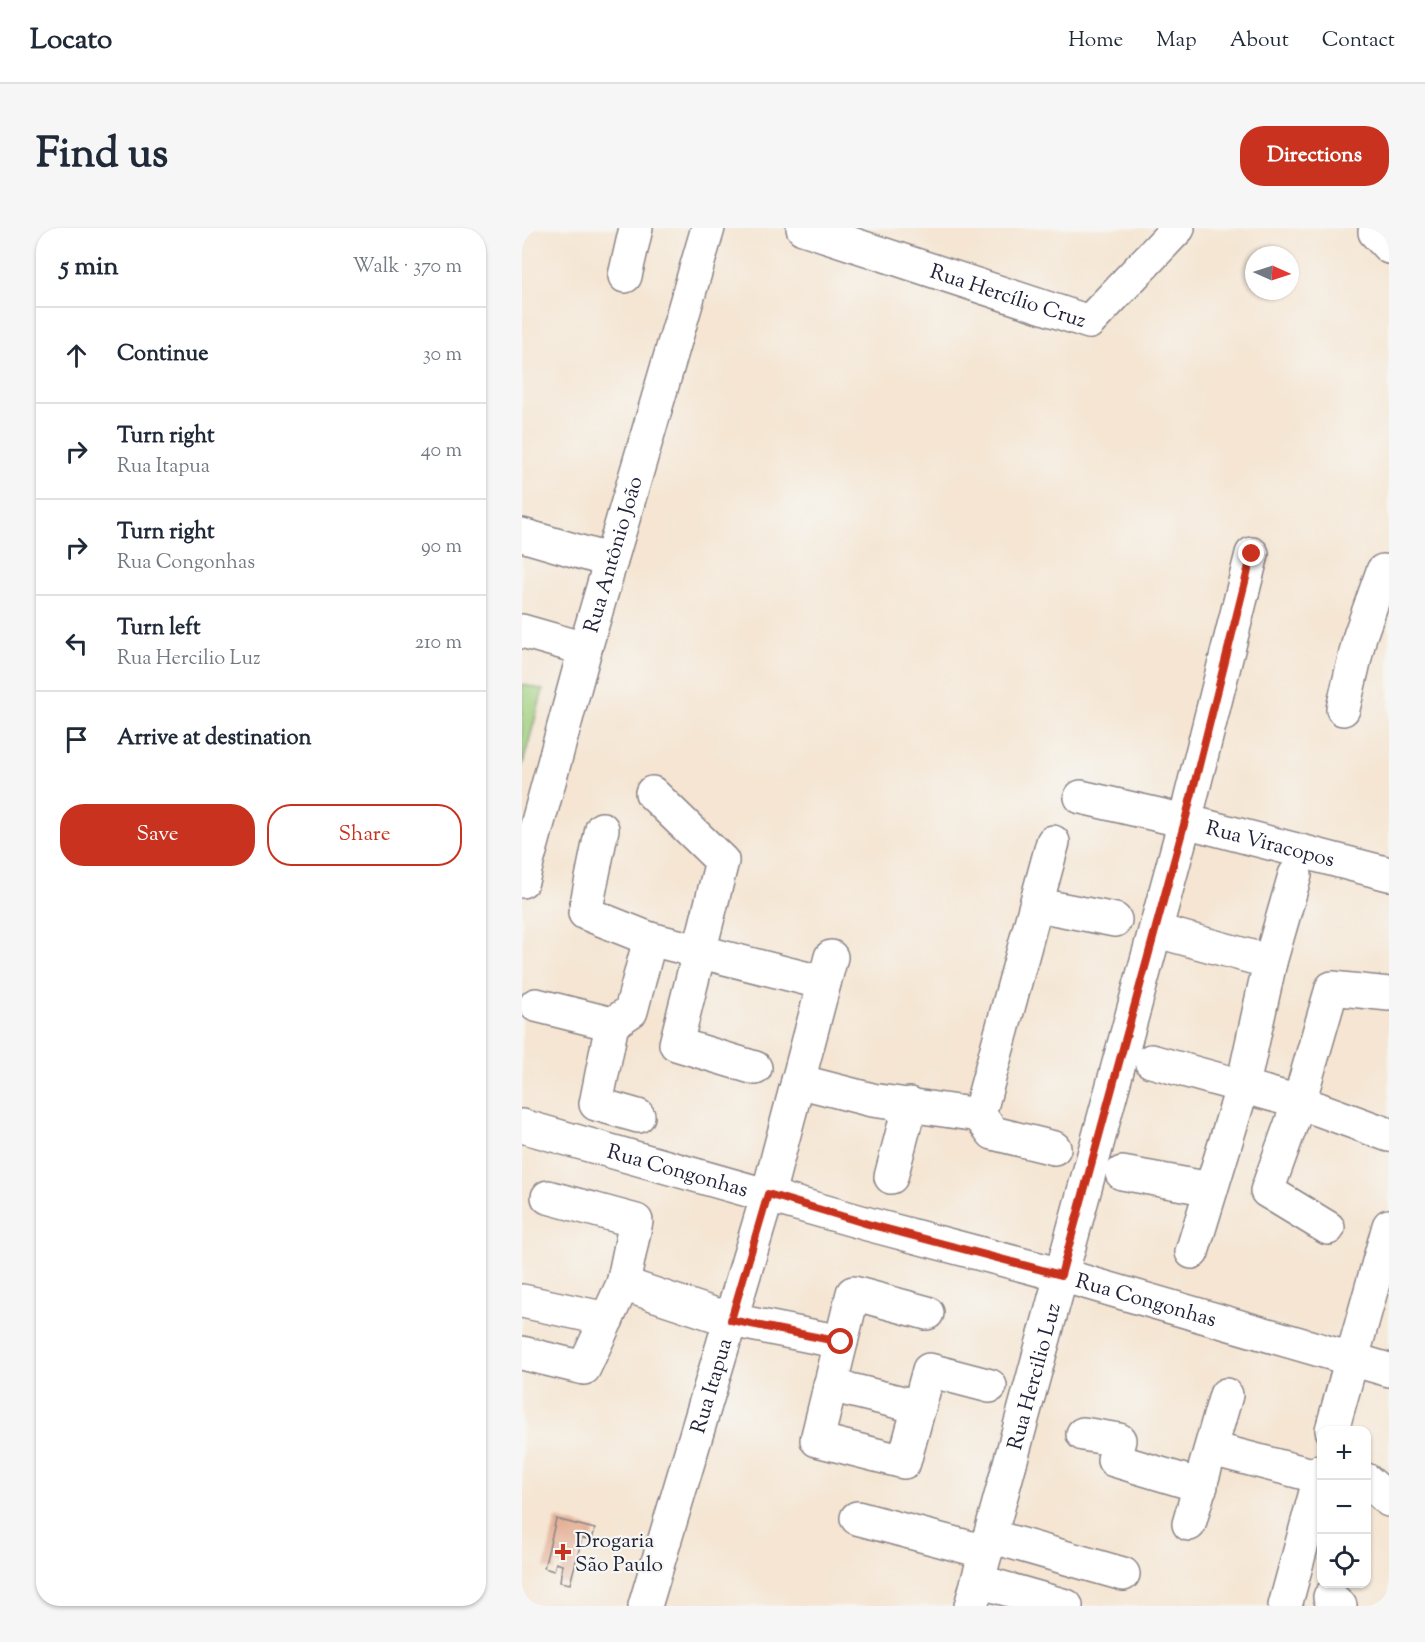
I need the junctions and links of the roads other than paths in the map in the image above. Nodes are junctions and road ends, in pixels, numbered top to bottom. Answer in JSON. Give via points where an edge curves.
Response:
{"nodes":[{"id":1,"x":636,"y":228,"type":"edge"},
{"id":2,"x":708,"y":228,"type":"edge"},
{"id":3,"x":803,"y":228,"type":"edge"},
{"id":4,"x":1178,"y":228,"type":"edge"},
{"id":5,"x":1379,"y":228,"type":"edge"},
{"id":6,"x":1389,"y":247,"type":"edge"},
{"id":7,"x":625,"y":276,"type":"dead end"},
{"id":8,"x":522,"y":535,"type":"edge"},
{"id":9,"x":1252,"y":554,"type":"dead end"},
{"id":10,"x":611,"y":561,"type":"junction"},
{"id":11,"x":1389,"y":572,"type":"edge"},
{"id":12,"x":522,"y":631,"type":"edge"},
{"id":13,"x":1375,"y":638,"type":"edge"},
{"id":14,"x":585,"y":649,"type":"junction"},
{"id":15,"x":1343,"y":709,"type":"dead end"},
{"id":16,"x":652,"y":793,"type":"dead end"},
{"id":17,"x":1081,"y":797,"type":"dead end"},
{"id":18,"x":1185,"y":821,"type":"junction"},
{"id":19,"x":602,"y":829,"type":"dead end"},
{"id":20,"x":1053,"y":842,"type":"dead end"},
{"id":21,"x":1389,"y":874,"type":"edge"},
{"id":22,"x":1295,"y":875,"type":"dead end"},
{"id":23,"x":522,"y":881,"type":"edge"},
{"id":24,"x":1038,"y":905,"type":"junction"},
{"id":25,"x":1115,"y":920,"type":"dead end"},
{"id":26,"x":1172,"y":936,"type":"dead end"},
{"id":27,"x":650,"y":939,"type":"junction"},
{"id":28,"x":697,"y":952,"type":"junction"},
{"id":29,"x":1270,"y":962,"type":"junction"},
{"id":30,"x":1389,"y":994,"type":"edge"},
{"id":31,"x":536,"y":1005,"type":"dead end"},
{"id":32,"x":612,"y":1024,"type":"junction"},
{"id":33,"x":1151,"y":1061,"type":"dead end"},
{"id":34,"x":755,"y":1068,"type":"dead end"},
{"id":35,"x":798,"y":1082,"type":"junction"},
{"id":36,"x":1244,"y":1085,"type":"junction"},
{"id":37,"x":1299,"y":1102,"type":"junction"},
{"id":38,"x":910,"y":1104,"type":"junction"},
{"id":39,"x":979,"y":1115,"type":"junction"},
{"id":40,"x":638,"y":1116,"type":"dead end"},
{"id":41,"x":522,"y":1126,"type":"edge"},
{"id":42,"x":1389,"y":1135,"type":"edge"},
{"id":43,"x":1054,"y":1148,"type":"dead end"},
{"id":44,"x":1122,"y":1173,"type":"dead end"},
{"id":45,"x":891,"y":1177,"type":"dead end"},
{"id":46,"x":1211,"y":1189,"type":"junction"},
{"id":47,"x":768,"y":1194,"type":"junction"},
{"id":48,"x":548,"y":1197,"type":"dead end"},
{"id":49,"x":1389,"y":1226,"type":"edge"},
{"id":50,"x":1328,"y":1228,"type":"dead end"},
{"id":51,"x":1192,"y":1252,"type":"dead end"},
{"id":52,"x":1061,"y":1275,"type":"junction"},
{"id":53,"x":623,"y":1284,"type":"junction"},
{"id":54,"x":522,"y":1301,"type":"edge"},
{"id":55,"x":927,"y":1313,"type":"dead end"},
{"id":56,"x":607,"y":1319,"type":"junction"},
{"id":57,"x":731,"y":1320,"type":"junction"},
{"id":58,"x":841,"y":1342,"type":"junction"},
{"id":59,"x":522,"y":1353,"type":"edge"},
{"id":60,"x":1352,"y":1361,"type":"junction"},
{"id":61,"x":1389,"y":1370,"type":"edge"},
{"id":62,"x":830,"y":1385,"type":"junction"},
{"id":63,"x":990,"y":1386,"type":"dead end"},
{"id":64,"x":1226,"y":1395,"type":"dead end"},
{"id":65,"x":919,"y":1407,"type":"junction"},
{"id":66,"x":1333,"y":1426,"type":"edge"},
{"id":67,"x":1083,"y":1434,"type":"dead end"},
{"id":68,"x":1212,"y":1449,"type":"junction"},
{"id":69,"x":1317,"y":1473,"type":"edge"},
{"id":70,"x":1319,"y":1480,"type":"edge"},
{"id":71,"x":1371,"y":1484,"type":"edge"},
{"id":72,"x":1201,"y":1486,"type":"junction"},
{"id":73,"x":1389,"y":1500,"type":"edge"},
{"id":74,"x":857,"y":1518,"type":"dead end"},
{"id":75,"x":1189,"y":1524,"type":"dead end"},
{"id":76,"x":981,"y":1569,"type":"edge"},
{"id":77,"x":1123,"y":1574,"type":"dead end"},
{"id":78,"x":645,"y":1606,"type":"edge"},
{"id":79,"x":1066,"y":1606,"type":"edge"},
{"id":80,"x":1285,"y":1606,"type":"edge"}],
"edges":[{"from":1,"to":7,"type":"street"},
{"from":2,"to":10,"type":"street","name":"Rua Antônio João"},
{"from":3,"to":4,"type":"street","name":"Rua Hercílio Cruz","via":[[1089,322]]},
{"from":5,"to":6,"type":"street","via":[[1375,232]]},
{"from":8,"to":10,"type":"street"},
{"from":9,"to":18,"type":"street","name":"Rua Hercilio Luz"},
{"from":10,"to":14,"type":"street","name":"Rua Antônio João"},
{"from":11,"to":13,"type":"street","via":[[1383,571]]},
{"from":12,"to":14,"type":"street"},
{"from":13,"to":15,"type":"street"},
{"from":14,"to":23,"type":"street","name":"Rua Antônio João"},
{"from":16,"to":28,"type":"street","via":[[722,861]]},
{"from":17,"to":18,"type":"street","name":"Rua Viracopos"},
{"from":18,"to":21,"type":"street","name":"Rua Viracopos"},
{"from":18,"to":52,"type":"street","name":"Rua Hercilio Luz"},
{"from":19,"to":27,"type":"street","via":[[585,913]]},
{"from":20,"to":24,"type":"street"},
{"from":22,"to":29,"type":"street"},
{"from":24,"to":25,"type":"street"},
{"from":24,"to":39,"type":"street"},
{"from":26,"to":29,"type":"street"},
{"from":27,"to":28,"type":"street"},
{"from":27,"to":32,"type":"street","via":[[631,1011]]},
{"from":28,"to":34,"type":"street","via":[[676,1044]]},
{"from":28,"to":35,"type":"street","name":"Rua Itapua","via":[[828,970]]},
{"from":29,"to":36,"type":"street"},
{"from":30,"to":37,"type":"street","via":[[1332,988]]},
{"from":31,"to":32,"type":"street"},
{"from":32,"to":40,"type":"street","via":[[596,1104]]},
{"from":33,"to":36,"type":"street"},
{"from":35,"to":38,"type":"street","via":[[872,1100]]},
{"from":35,"to":47,"type":"street","name":"Rua Itapua"},
{"from":36,"to":37,"type":"street"},
{"from":36,"to":46,"type":"street"},
{"from":37,"to":42,"type":"street"},
{"from":37,"to":50,"type":"street","via":[[1267,1191]]},
{"from":38,"to":39,"type":"street"},
{"from":38,"to":45,"type":"street"},
{"from":39,"to":43,"type":"street","via":[[993,1133]]},
{"from":41,"to":47,"type":"street","name":"Rua Congonhas"},
{"from":44,"to":46,"type":"street"},
{"from":46,"to":51,"type":"street"},
{"from":47,"to":52,"type":"street","name":"Rua Congonhas"},
{"from":47,"to":57,"type":"street","name":"Rua Itapua"},
{"from":48,"to":53,"type":"street","via":[[636,1221]]},
{"from":49,"to":60,"type":"street"},
{"from":52,"to":60,"type":"street","name":"Rua Congonhas"},
{"from":52,"to":76,"type":"street","name":"Rua Hercilio Luz"},
{"from":53,"to":56,"type":"street"},
{"from":53,"to":57,"type":"street"},
{"from":54,"to":56,"type":"street"},
{"from":55,"to":58,"type":"street","via":[[853,1293]]},
{"from":56,"to":59,"type":"street","via":[[584,1368]]},
{"from":57,"to":58,"type":"street"},
{"from":57,"to":78,"type":"street","name":"Rua Itapua"},
{"from":58,"to":62,"type":"street"},
{"from":60,"to":61,"type":"street","name":"Rua Congonhas"},
{"from":60,"to":66,"type":"street"},
{"from":62,"to":65,"type":"street"},
{"from":62,"to":65,"type":"street","via":[[817,1440],[904,1462]]},
{"from":63,"to":65,"type":"street","via":[[929,1370]]},
{"from":64,"to":68,"type":"street"},
{"from":67,"to":72,"type":"street","via":[[1119,1440],[1114,1460]]},
{"from":68,"to":69,"type":"street"},
{"from":68,"to":72,"type":"street"},
{"from":70,"to":80,"type":"street"},
{"from":71,"to":73,"type":"street"},
{"from":72,"to":75,"type":"street"},
{"from":74,"to":76,"type":"street"},
{"from":76,"to":77,"type":"street"},
{"from":76,"to":79,"type":"street"}]}
